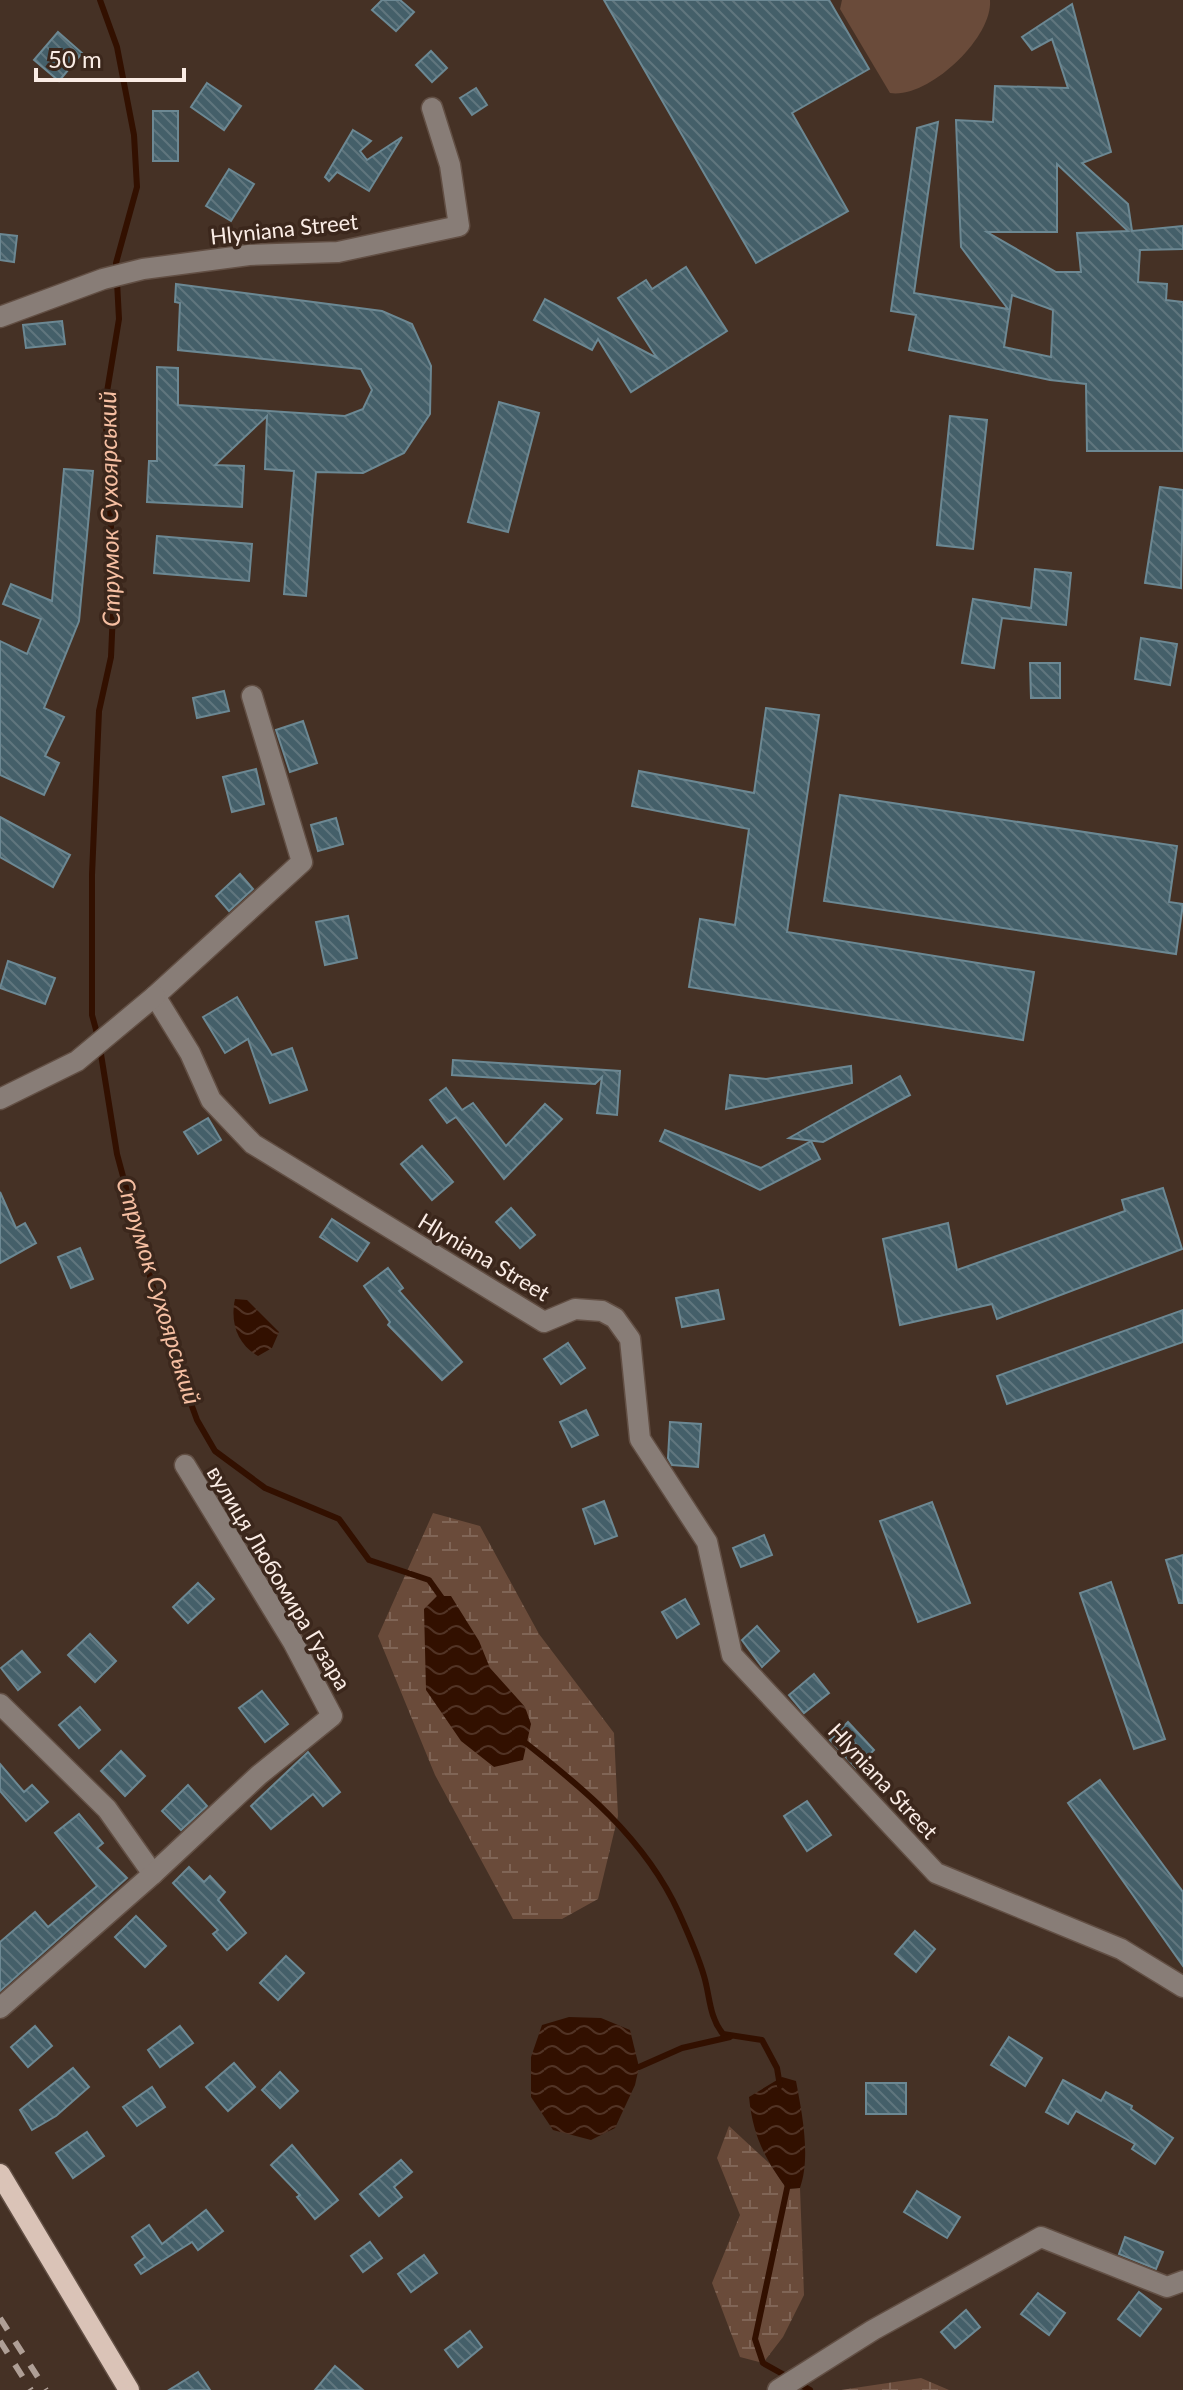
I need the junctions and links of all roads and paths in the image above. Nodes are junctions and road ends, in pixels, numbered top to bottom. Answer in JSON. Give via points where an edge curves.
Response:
{"nodes":[{"id":1,"x":432,"y":108,"type":"dead end"},
{"id":2,"x":0,"y":317,"type":"edge"},
{"id":3,"x":252,"y":696,"type":"dead end"},
{"id":4,"x":155,"y":996,"type":"junction"},
{"id":5,"x":0,"y":1099,"type":"edge"},
{"id":6,"x":185,"y":1465,"type":"dead end"},
{"id":7,"x":0,"y":1704,"type":"edge"},
{"id":8,"x":153,"y":1874,"type":"junction"},
{"id":9,"x":1183,"y":1987,"type":"edge"},
{"id":10,"x":0,"y":2008,"type":"edge"},
{"id":11,"x":0,"y":2174,"type":"edge"},
{"id":12,"x":1183,"y":2281,"type":"edge"},
{"id":13,"x":780,"y":2389,"type":"edge"},
{"id":14,"x":129,"y":2390,"type":"edge"}],
"edges":[{"from":1,"to":2,"type":"street","name":"Hlyniana Street","via":[[450,165],[459,226],[338,252],[249,255],[129,272]]},
{"from":3,"to":4,"type":"street","via":[[302,862]]},
{"from":4,"to":5,"type":"street","via":[[90,1051]]},
{"from":4,"to":9,"type":"street","name":"Hlyniana Street","via":[[211,1100],[253,1144],[544,1322],[575,1309],[615,1318],[630,1339],[640,1439],[707,1542],[732,1655],[936,1873],[1121,1949]]},
{"from":6,"to":8,"type":"street","name":"вулиця Любомира Гузара","via":[[332,1716],[259,1775]]},
{"from":7,"to":8,"type":"street","via":[[107,1809]]},
{"from":8,"to":10,"type":"street","name":"вулиця Любомира Гузара"},
{"from":11,"to":14,"type":"main road"},
{"from":12,"to":13,"type":"street","via":[[1167,2287],[1041,2237]]}]}
